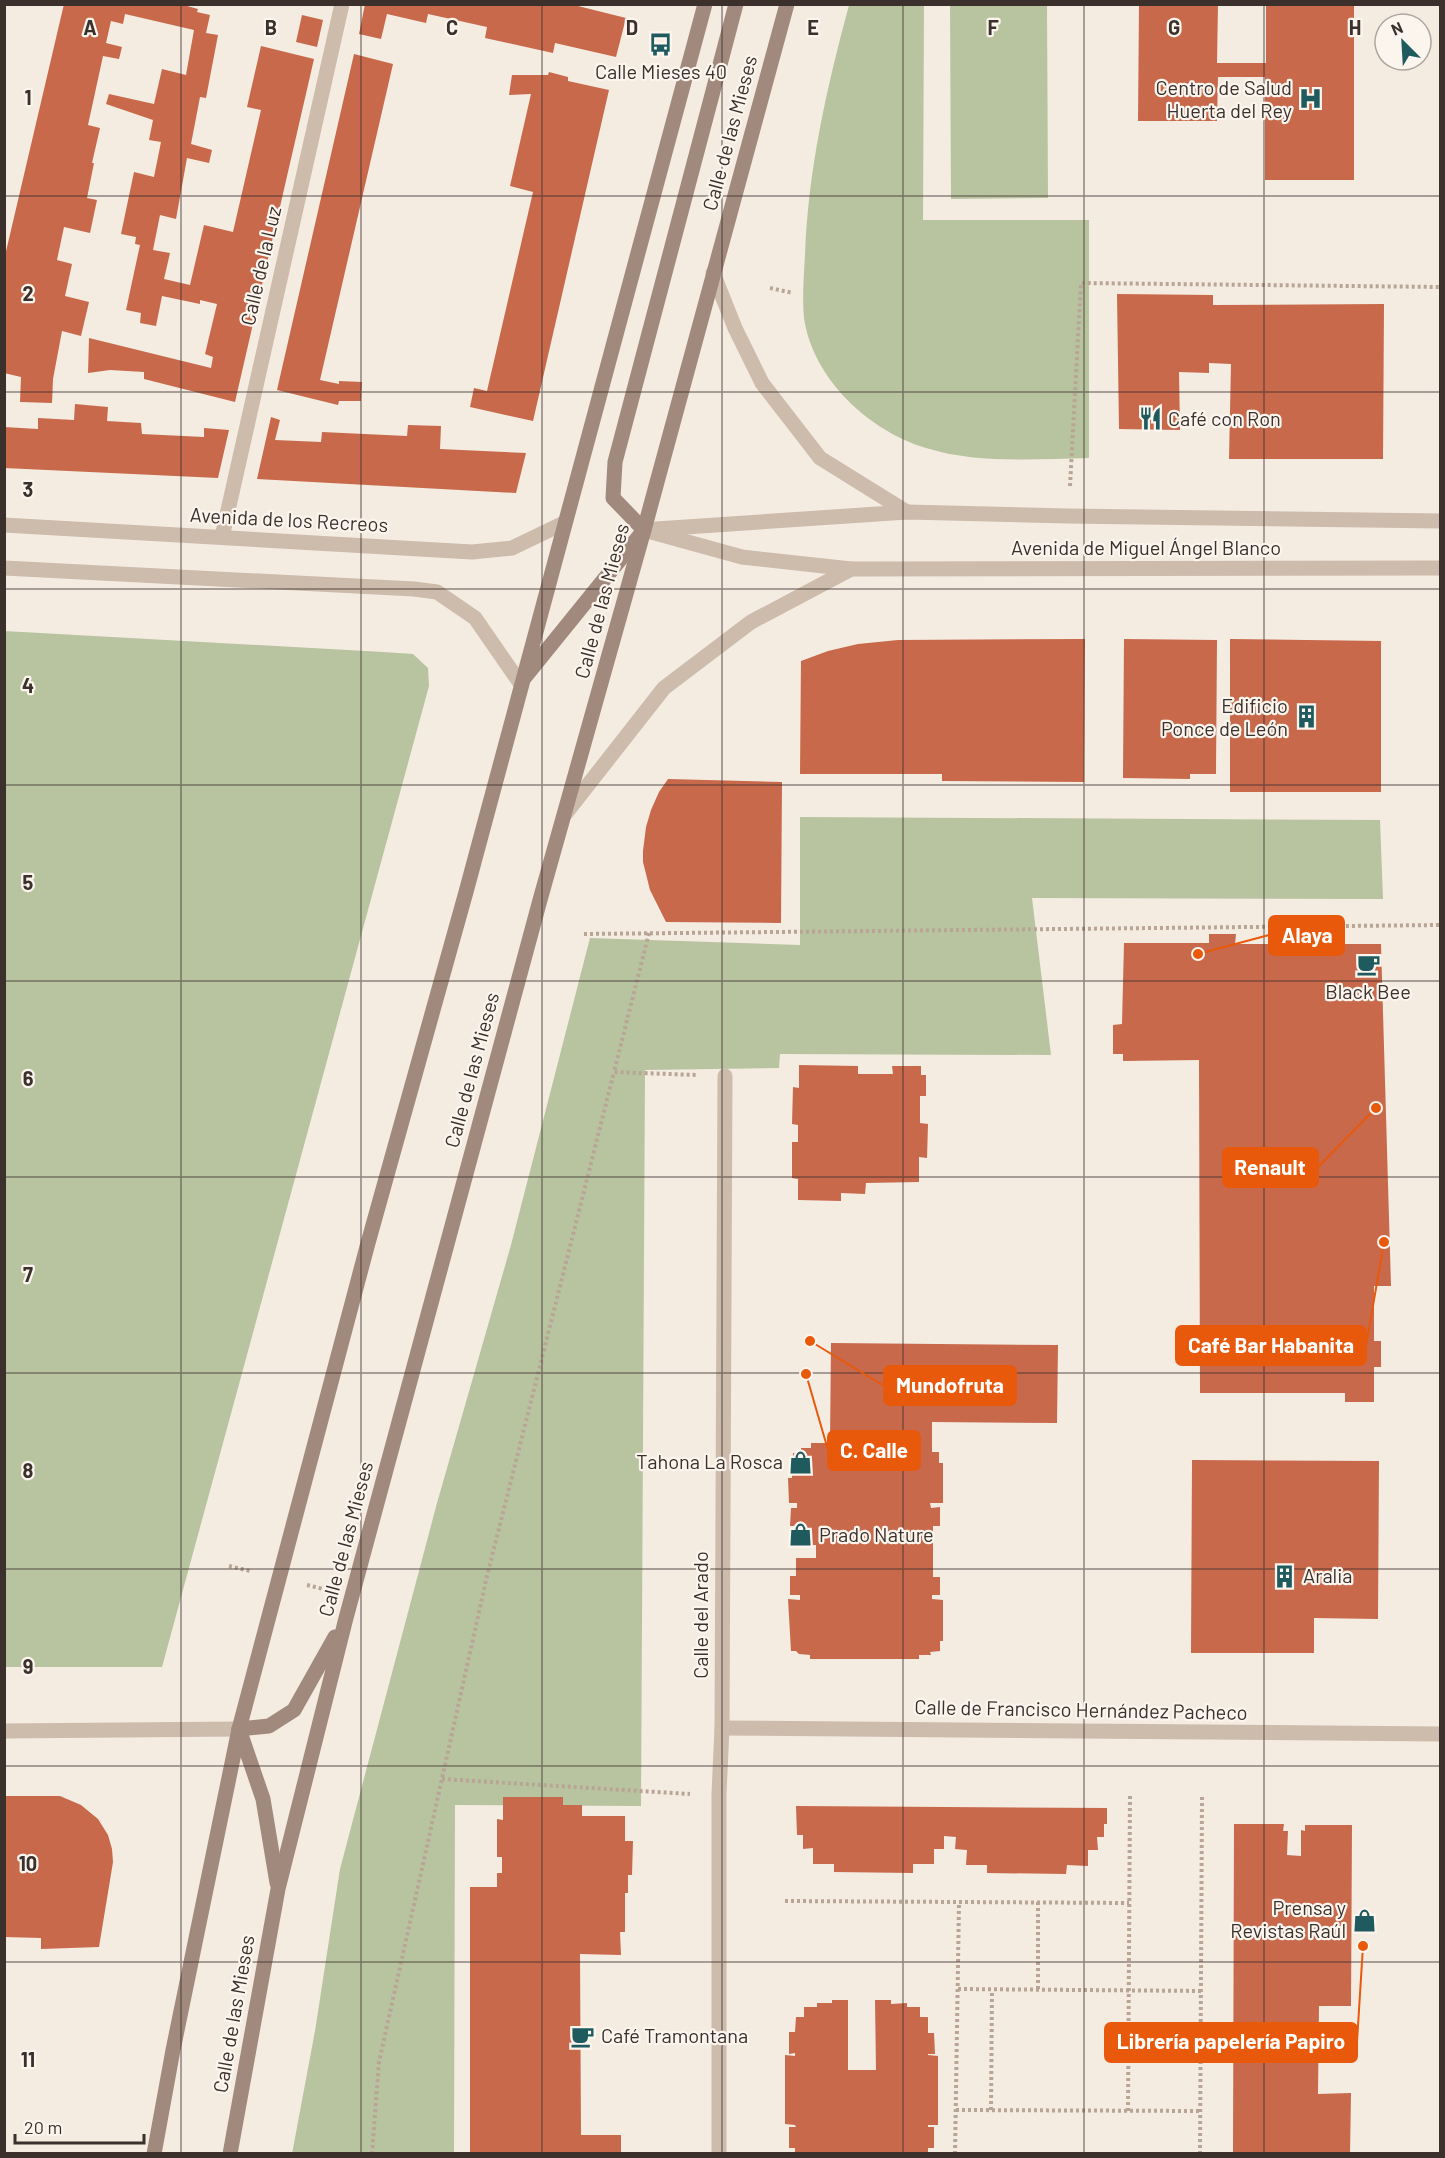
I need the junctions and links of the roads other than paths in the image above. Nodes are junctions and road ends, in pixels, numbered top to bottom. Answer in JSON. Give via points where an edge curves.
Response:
{"nodes":[{"id":1,"x":342,"y":4,"type":"edge"},
{"id":2,"x":705,"y":4,"type":"edge"},
{"id":3,"x":736,"y":4,"type":"edge"},
{"id":4,"x":787,"y":4,"type":"edge"},
{"id":5,"x":713,"y":273,"type":"junction"},
{"id":6,"x":907,"y":512,"type":"junction"},
{"id":7,"x":1440,"y":521,"type":"edge"},
{"id":8,"x":564,"y":523,"type":"junction"},
{"id":9,"x":4,"y":525,"type":"edge"},
{"id":10,"x":644,"y":530,"type":"junction"},
{"id":11,"x":222,"y":537,"type":"junction"},
{"id":12,"x":4,"y":568,"type":"edge"},
{"id":13,"x":1440,"y":568,"type":"edge"},
{"id":14,"x":851,"y":569,"type":"junction"},
{"id":15,"x":520,"y":683,"type":"junction"},
{"id":16,"x":566,"y":813,"type":"junction"},
{"id":17,"x":725,"y":1076,"type":"road end"},
{"id":18,"x":346,"y":1618,"type":"junction"},
{"id":19,"x":722,"y":1728,"type":"junction"},
{"id":20,"x":239,"y":1729,"type":"junction"},
{"id":21,"x":4,"y":1731,"type":"edge"},
{"id":22,"x":1440,"y":1734,"type":"edge"},
{"id":23,"x":278,"y":1889,"type":"junction"},
{"id":24,"x":154,"y":2154,"type":"edge"},
{"id":25,"x":230,"y":2154,"type":"edge"},
{"id":26,"x":719,"y":2154,"type":"edge"}],
"edges":[{"from":1,"to":11,"type":"street","name":"Calle de la Luz"},
{"from":2,"to":8,"type":"main road"},
{"from":3,"to":10,"type":"main road","via":[[615,462],[613,498]]},
{"from":4,"to":5,"type":"main road","name":"Calle de las Mieses"},
{"from":5,"to":6,"type":"street","via":[[762,383],[820,458]]},
{"from":5,"to":10,"type":"main road","name":"Calle de las Mieses"},
{"from":6,"to":7,"type":"street","name":"Avenida de Miguel Ángel Blanco"},
{"from":6,"to":10,"type":"street","name":"Avenida de Miguel Ángel Blanco"},
{"from":8,"to":11,"type":"street","name":"Avenida de los Recreos","via":[[512,548],[472,552]]},
{"from":8,"to":15,"type":"main road"},
{"from":9,"to":11,"type":"street","name":"Avenida de los Recreos"},
{"from":10,"to":14,"type":"street","name":"Avenida de Miguel Ángel Blanco","via":[[742,557]]},
{"from":10,"to":15,"type":"main road"},
{"from":10,"to":16,"type":"main road","name":"Calle de las Mieses"},
{"from":12,"to":15,"type":"street","via":[[437,592],[475,618]]},
{"from":13,"to":14,"type":"street","name":"Avenida de Miguel Ángel Blanco"},
{"from":14,"to":16,"type":"street","name":"Avenida de Miguel Ángel Blanco","via":[[751,622],[664,688]]},
{"from":15,"to":20,"type":"main road"},
{"from":16,"to":18,"type":"main road","name":"Calle de las Mieses"},
{"from":17,"to":19,"type":"street","name":"Calle del Arado"},
{"from":18,"to":20,"type":"main road","via":[[294,1710],[269,1726]]},
{"from":18,"to":23,"type":"main road","name":"Calle de las Mieses"},
{"from":19,"to":22,"type":"street","name":"Calle de Francisco Hernández Pacheco"},
{"from":19,"to":26,"type":"street","name":"Calle del Arado"},
{"from":20,"to":21,"type":"street"},
{"from":20,"to":23,"type":"main road","via":[[263,1799]]},
{"from":20,"to":24,"type":"main road"},
{"from":23,"to":25,"type":"main road","name":"Calle de las Mieses"}]}
